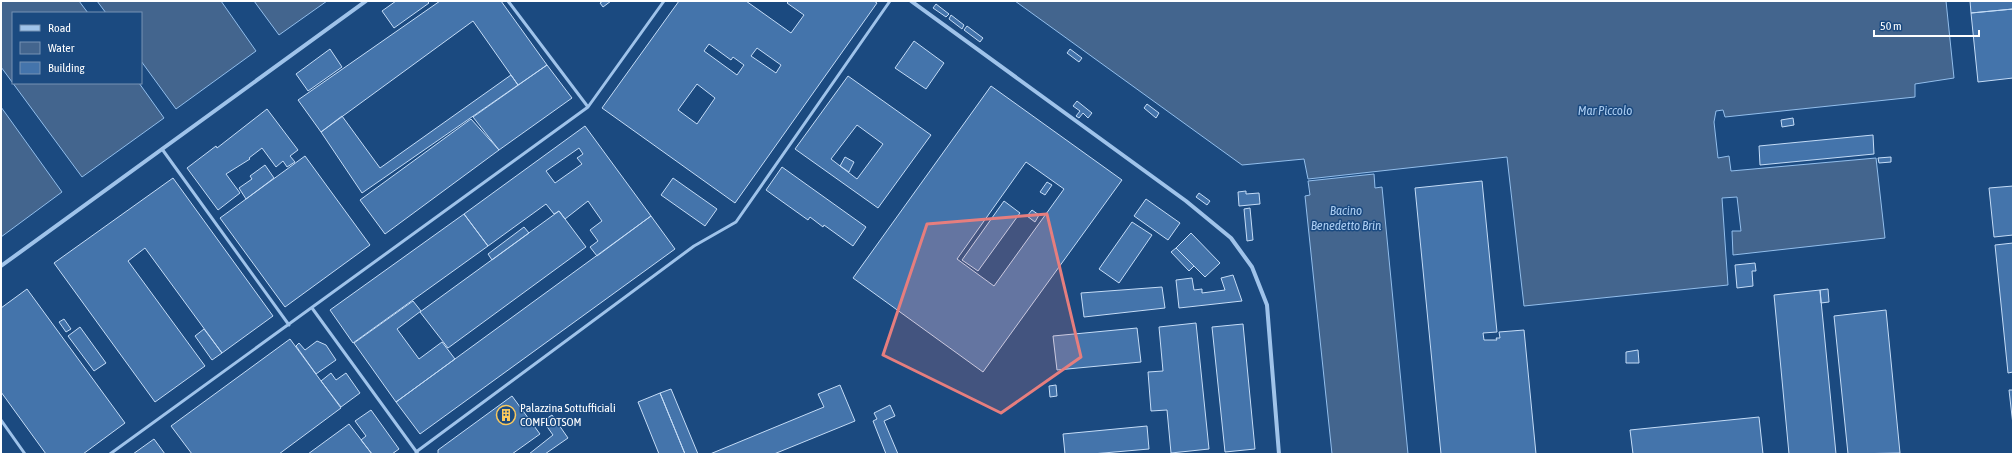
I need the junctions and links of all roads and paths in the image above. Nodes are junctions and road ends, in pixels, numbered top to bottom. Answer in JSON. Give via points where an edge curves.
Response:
{"nodes":[{"id":1,"x":366,"y":1,"type":"edge"},
{"id":2,"x":508,"y":1,"type":"edge"},
{"id":3,"x":664,"y":1,"type":"edge"},
{"id":4,"x":890,"y":1,"type":"edge"},
{"id":5,"x":911,"y":1,"type":"edge"},
{"id":6,"x":588,"y":107,"type":"junction"},
{"id":7,"x":162,"y":149,"type":"junction"},
{"id":8,"x":1,"y":266,"type":"edge"},
{"id":9,"x":312,"y":308,"type":"junction"},
{"id":10,"x":289,"y":325,"type":"junction"},
{"id":11,"x":1,"y":420,"type":"edge"},
{"id":12,"x":417,"y":453,"type":"edge"},
{"id":13,"x":25,"y":454,"type":"edge"},
{"id":14,"x":110,"y":454,"type":"edge"},
{"id":15,"x":1279,"y":454,"type":"edge"}],
"edges":[{"from":1,"to":7,"type":"street"},
{"from":2,"to":6,"type":"lane"},
{"from":3,"to":6,"type":"lane"},
{"from":4,"to":12,"type":"lane","via":[[736,222],[694,246]]},
{"from":5,"to":15,"type":"street","via":[[1186,201],[1231,238],[1252,267],[1267,305]]},
{"from":6,"to":9,"type":"lane"},
{"from":7,"to":8,"type":"street"},
{"from":7,"to":10,"type":"lane"},
{"from":9,"to":10,"type":"lane"},
{"from":9,"to":12,"type":"lane"},
{"from":10,"to":14,"type":"lane"},
{"from":11,"to":13,"type":"lane"}]}
